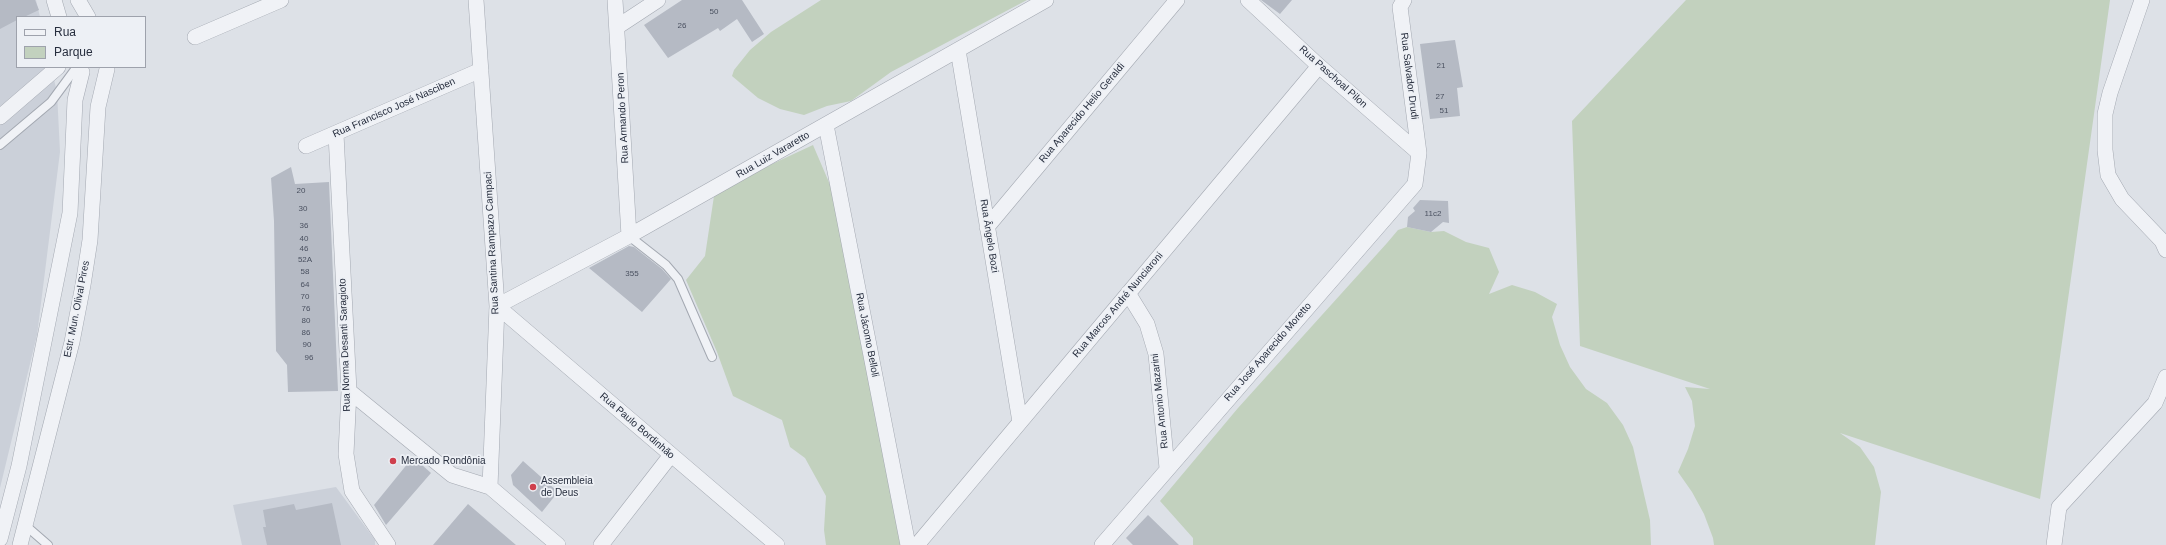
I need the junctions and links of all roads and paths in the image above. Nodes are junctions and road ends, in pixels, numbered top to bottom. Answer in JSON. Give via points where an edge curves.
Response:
{"nodes":[{"id":1,"x":54,"y":0,"type":"edge"},
{"id":2,"x":78,"y":0,"type":"edge"},
{"id":3,"x":281,"y":0,"type":"edge"},
{"id":4,"x":476,"y":0,"type":"edge"},
{"id":5,"x":615,"y":0,"type":"edge"},
{"id":6,"x":658,"y":0,"type":"edge"},
{"id":7,"x":1046,"y":0,"type":"edge"},
{"id":8,"x":1176,"y":0,"type":"edge"},
{"id":9,"x":1248,"y":0,"type":"edge"},
{"id":10,"x":1404,"y":0,"type":"edge"},
{"id":11,"x":2142,"y":0,"type":"edge"},
{"id":12,"x":59,"y":16,"type":"edge"},
{"id":13,"x":87,"y":16,"type":"edge"},
{"id":14,"x":617,"y":27,"type":"junction"},
{"id":15,"x":195,"y":37,"type":"dead end"},
{"id":16,"x":958,"y":50,"type":"junction"},
{"id":17,"x":1319,"y":66,"type":"junction"},
{"id":18,"x":57,"y":68,"type":"edge"},
{"id":19,"x":108,"y":68,"type":"edge"},
{"id":20,"x":78,"y":69,"type":"edge"},
{"id":21,"x":481,"y":70,"type":"junction"},
{"id":22,"x":0,"y":117,"type":"edge"},
{"id":23,"x":826,"y":125,"type":"junction"},
{"id":24,"x":336,"y":134,"type":"junction"},
{"id":25,"x":0,"y":145,"type":"edge"},
{"id":26,"x":306,"y":146,"type":"dead end"},
{"id":27,"x":1419,"y":153,"type":"junction"},
{"id":28,"x":987,"y":227,"type":"junction"},
{"id":29,"x":629,"y":236,"type":"junction"},
{"id":30,"x":2166,"y":250,"type":"edge"},
{"id":31,"x":1128,"y":294,"type":"junction"},
{"id":32,"x":497,"y":306,"type":"junction"},
{"id":33,"x":712,"y":357,"type":"dead end"},
{"id":34,"x":2166,"y":377,"type":"edge"},
{"id":35,"x":349,"y":390,"type":"junction"},
{"id":36,"x":1020,"y":422,"type":"junction"},
{"id":37,"x":671,"y":455,"type":"junction"},
{"id":38,"x":1167,"y":468,"type":"junction"},
{"id":39,"x":490,"y":487,"type":"junction"},
{"id":40,"x":25,"y":525,"type":"junction"},
{"id":41,"x":0,"y":539,"type":"edge"},
{"id":42,"x":20,"y":545,"type":"edge"},
{"id":43,"x":48,"y":545,"type":"edge"},
{"id":44,"x":388,"y":545,"type":"edge"},
{"id":45,"x":558,"y":545,"type":"edge"},
{"id":46,"x":601,"y":545,"type":"edge"},
{"id":47,"x":777,"y":545,"type":"edge"},
{"id":48,"x":908,"y":545,"type":"edge"},
{"id":49,"x":916,"y":545,"type":"edge"},
{"id":50,"x":1102,"y":545,"type":"edge"},
{"id":51,"x":2054,"y":545,"type":"edge"}],
"edges":[{"from":1,"to":12,"type":"street"},
{"from":2,"to":13,"type":"street"},
{"from":3,"to":15,"type":"street"},
{"from":4,"to":21,"type":"street","name":"Rua Santina Rampazo Campaci"},
{"from":5,"to":14,"type":"street","name":"Rua Armando Peron"},
{"from":6,"to":14,"type":"street"},
{"from":7,"to":16,"type":"street","name":"Rua Luiz Vararetto"},
{"from":8,"to":28,"type":"street","name":"Rua Aparecido Helio Geraldi"},
{"from":9,"to":17,"type":"street","name":"Rua Paschoal Pilon"},
{"from":10,"to":27,"type":"street","name":"Rua Salvador Drudi","via":[[1400,7]]},
{"from":11,"to":30,"type":"street","via":[[2110,93],[2105,114],[2105,150],[2108,175],[2122,199],[2162,241]]},
{"from":14,"to":29,"type":"street","name":"Rua Armando Peron"},
{"from":16,"to":23,"type":"street","name":"Rua Luiz Vararetto"},
{"from":16,"to":28,"type":"street","name":"Rua Ângelo Bozi"},
{"from":17,"to":27,"type":"street","name":"Rua Paschoal Pilon"},
{"from":17,"to":31,"type":"street","name":"Rua Marcos André Nunciaroni"},
{"from":18,"to":22,"type":"street"},
{"from":19,"to":20,"type":"street","name":"Estr. Mun. Olival Pires","via":[[95,74]]},
{"from":19,"to":40,"type":"street","name":"Estr. Mun. Olival Pires","via":[[98,107],[90,240],[83,285],[72,342]]},
{"from":20,"to":25,"type":"lane","via":[[51,102]]},
{"from":20,"to":41,"type":"street","via":[[74,100],[70,213],[19,466]]},
{"from":21,"to":24,"type":"street","name":"Rua Francisco José Nasciben"},
{"from":21,"to":32,"type":"street","name":"Rua Santina Rampazo Campaci"},
{"from":23,"to":29,"type":"street","name":"Rua Luiz Vararetto"},
{"from":23,"to":48,"type":"street","name":"Rua Jácomo Belloli"},
{"from":24,"to":26,"type":"street","name":"Rua Francisco José Nasciben"},
{"from":24,"to":35,"type":"street","name":"Rua Norma Desanti Saragioto"},
{"from":27,"to":38,"type":"street","name":"Rua José Aparecido Moretto","via":[[1415,184]]},
{"from":28,"to":36,"type":"street","name":"Rua Ângelo Bozi"},
{"from":29,"to":32,"type":"street","name":"Rua Luiz Vararetto"},
{"from":29,"to":33,"type":"lane","via":[[666,265],[678,279]]},
{"from":31,"to":36,"type":"street","name":"Rua Marcos André Nunciaroni"},
{"from":31,"to":38,"type":"street","name":"Rua Antonio Mazarini","via":[[1147,324],[1156,354]]},
{"from":32,"to":37,"type":"street","name":"Rua Paulo Bordinhão"},
{"from":32,"to":39,"type":"street","name":"Rua Santina Rampazo Campaci"},
{"from":34,"to":51,"type":"street","via":[[2155,403],[2059,508]]},
{"from":35,"to":39,"type":"street","via":[[452,475]]},
{"from":35,"to":44,"type":"street","name":"Rua Norma Desanti Saragioto","via":[[346,454],[352,490]]},
{"from":36,"to":49,"type":"street","name":"Rua Marcos André Nunciaroni"},
{"from":37,"to":46,"type":"street"},
{"from":37,"to":47,"type":"street","name":"Rua Paulo Bordinhão"},
{"from":38,"to":50,"type":"street","name":"Rua José Aparecido Moretto"},
{"from":39,"to":45,"type":"street"},
{"from":40,"to":42,"type":"street","name":"Estr. Mun. Olival Pires"},
{"from":40,"to":43,"type":"lane"}]}
